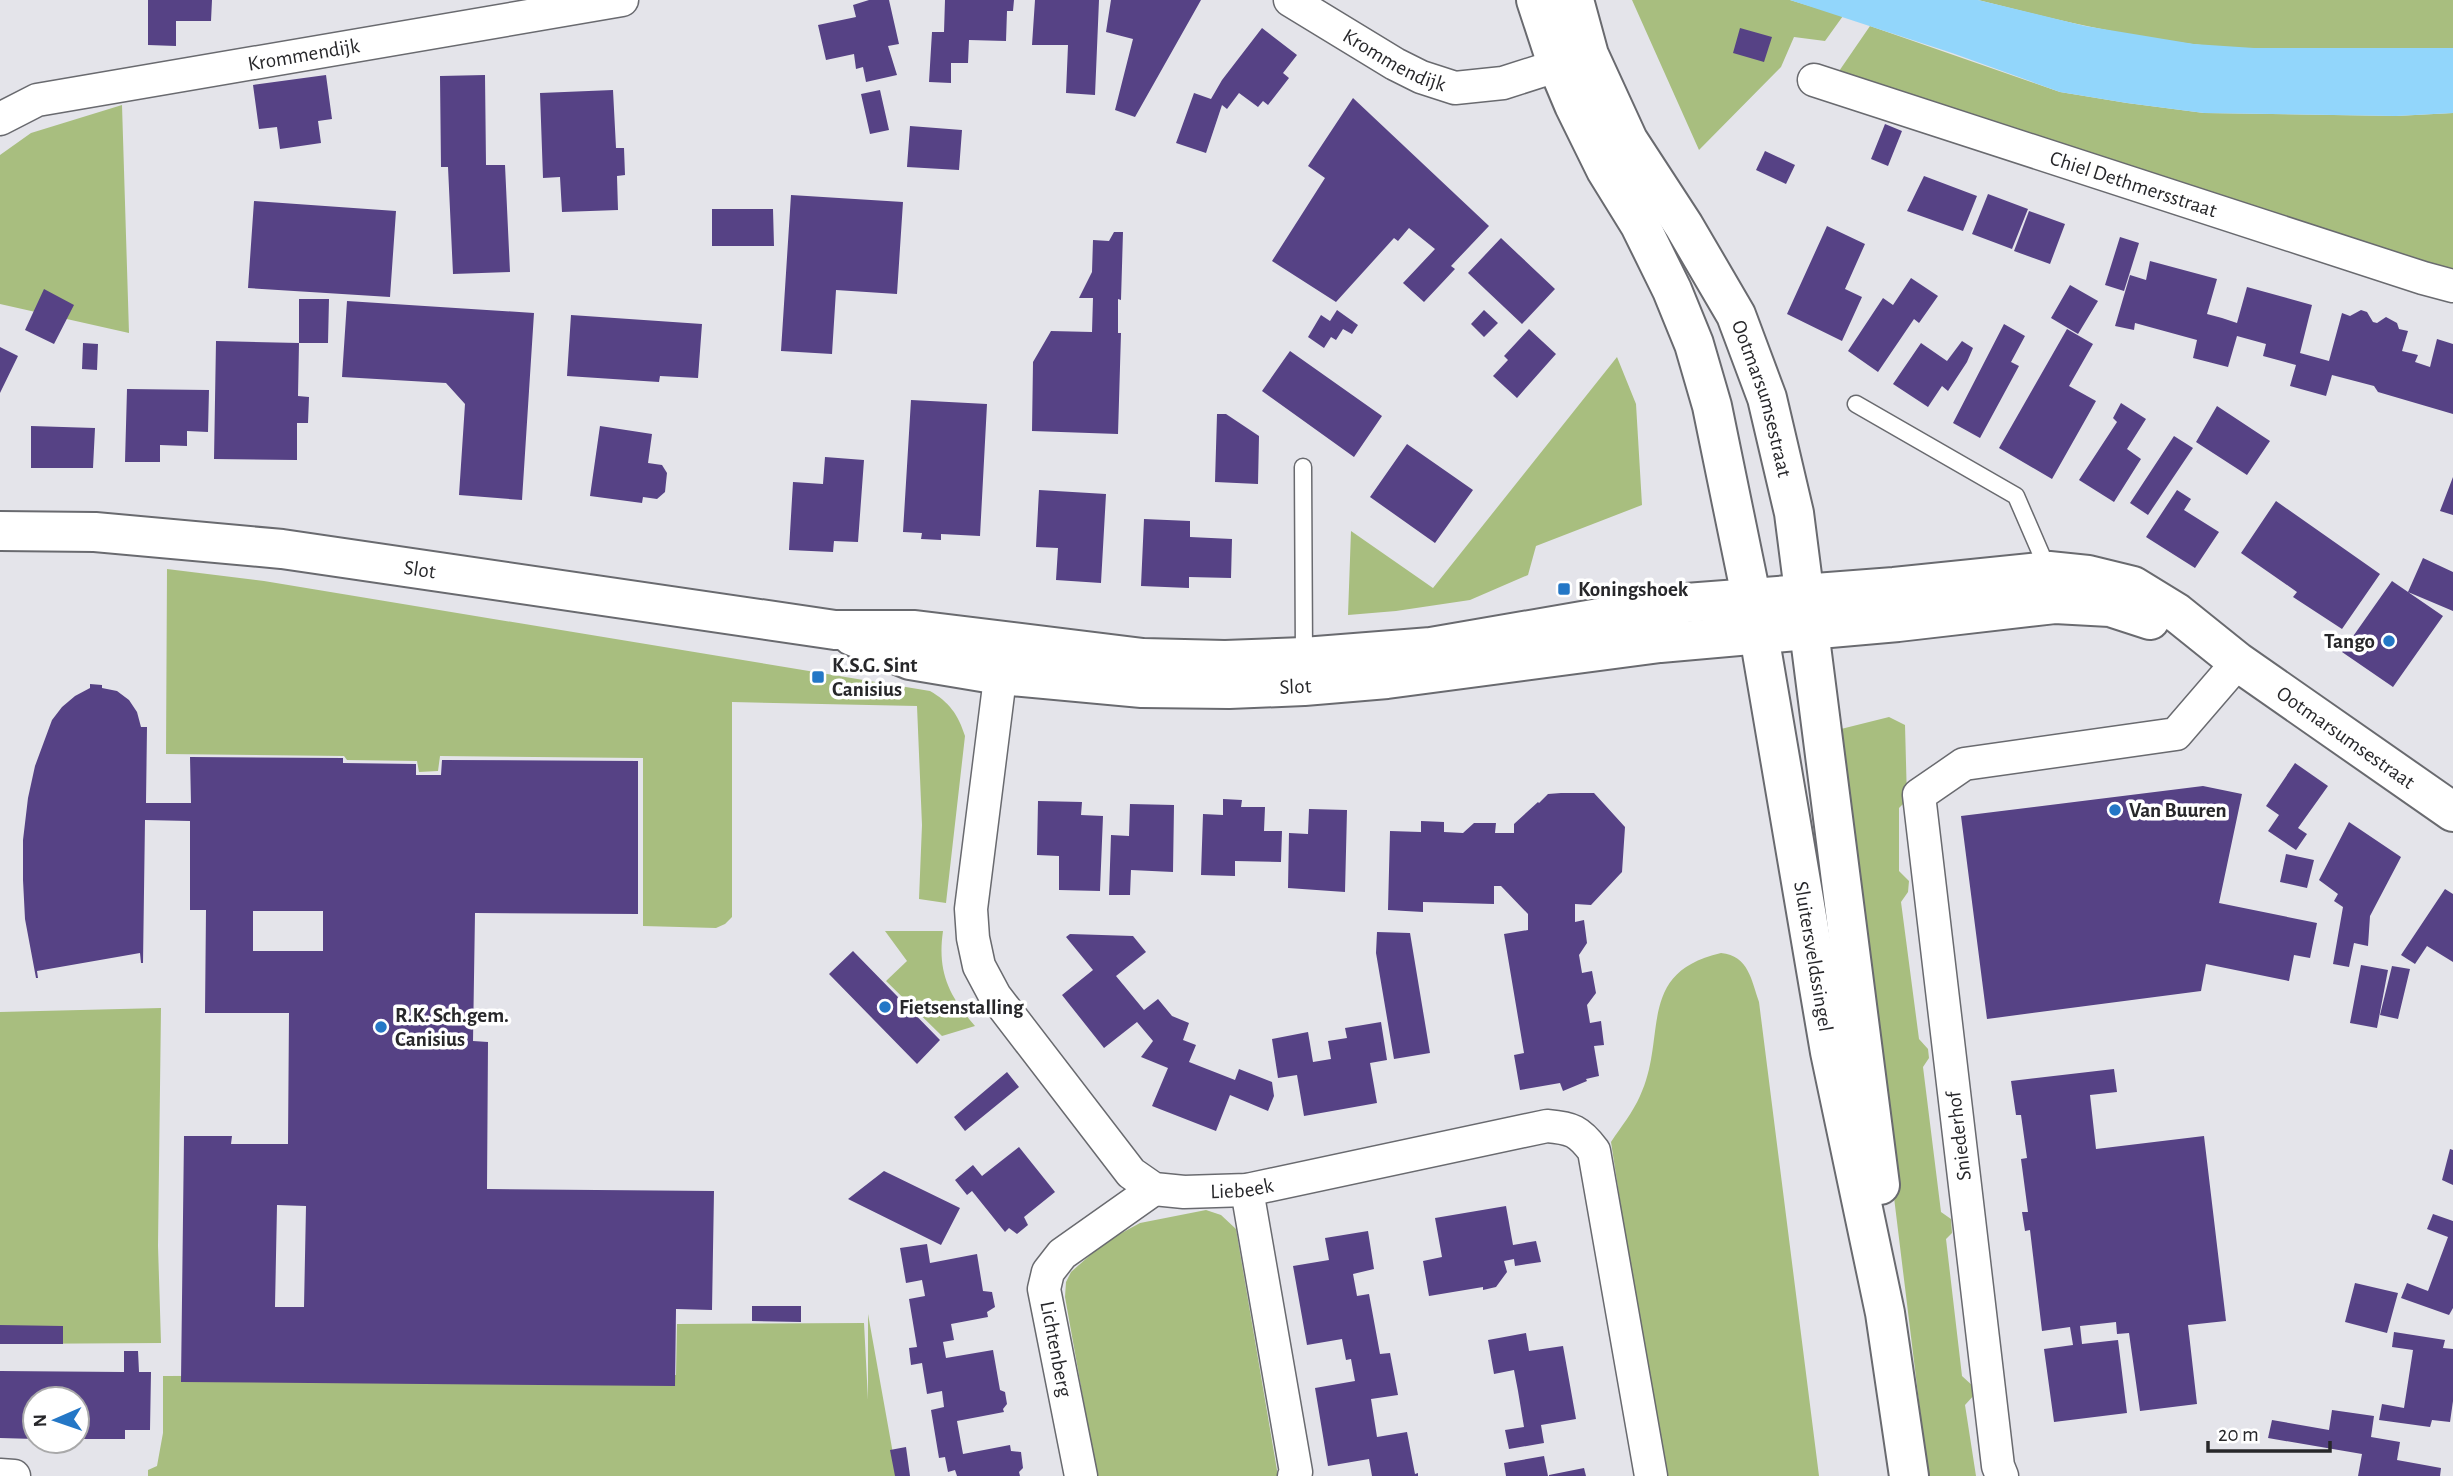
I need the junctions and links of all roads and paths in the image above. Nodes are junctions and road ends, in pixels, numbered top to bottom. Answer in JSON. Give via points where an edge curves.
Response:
{"nodes":[{"id":1,"x":1290,"y":0,"type":"edge"},
{"id":2,"x":1536,"y":0,"type":"edge"},
{"id":3,"x":1574,"y":0,"type":"edge"},
{"id":4,"x":614,"y":1,"type":"edge"},
{"id":5,"x":1573,"y":61,"type":"junction"},
{"id":6,"x":1814,"y":80,"type":"dead end"},
{"id":7,"x":0,"y":119,"type":"edge"},
{"id":8,"x":2453,"y":286,"type":"edge"},
{"id":9,"x":1856,"y":404,"type":"dead end"},
{"id":10,"x":1303,"y":467,"type":"dead end"},
{"id":11,"x":0,"y":531,"type":"edge"},
{"id":12,"x":2052,"y":587,"type":"junction"},
{"id":13,"x":1752,"y":598,"type":"junction"},
{"id":14,"x":1807,"y":612,"type":"junction"},
{"id":15,"x":1759,"y":635,"type":"junction"},
{"id":16,"x":1002,"y":658,"type":"junction"},
{"id":17,"x":2238,"y":662,"type":"junction"},
{"id":18,"x":1304,"y":672,"type":"junction"},
{"id":19,"x":2453,"y":812,"type":"edge"},
{"id":20,"x":1154,"y":1189,"type":"junction"},
{"id":21,"x":1247,"y":1190,"type":"junction"},
{"id":22,"x":1885,"y":1313,"type":"junction"},
{"id":23,"x":0,"y":1475,"type":"edge"},
{"id":24,"x":14,"y":1476,"type":"edge"},
{"id":25,"x":1082,"y":1476,"type":"edge"},
{"id":26,"x":1294,"y":1476,"type":"edge"},
{"id":27,"x":1651,"y":1476,"type":"edge"},
{"id":28,"x":1909,"y":1476,"type":"edge"},
{"id":29,"x":2002,"y":1476,"type":"edge"}],
"edges":[{"from":1,"to":5,"type":"street","name":"Krommendijk","via":[[1395,64],[1455,88],[1503,83]]},
{"from":2,"to":5,"type":"street","name":"Ootmarsumsestraat"},
{"from":3,"to":5,"type":"street","name":"Ootmarsumsestraat"},
{"from":4,"to":7,"type":"street","name":"Krommendijk","via":[[37,100]]},
{"from":5,"to":13,"type":"street","name":"Ootmarsumsestraat","via":[[1606,170],[1640,225],[1694,344],[1712,406]]},
{"from":5,"to":14,"type":"street","name":"Ootmarsumsestraat","via":[[1684,226],[1736,315],[1767,398],[1794,513]]},
{"from":6,"to":8,"type":"street","name":"Chiel Dethmersstraat"},
{"from":9,"to":12,"type":"lane","via":[[2016,496]]},
{"from":10,"to":18,"type":"lane"},
{"from":11,"to":16,"type":"street","name":"Slot","via":[[95,532],[282,550],[835,630],[915,630]]},
{"from":12,"to":14,"type":"street","name":"Ootmarsumsestraat"},
{"from":12,"to":17,"type":"street","name":"Ootmarsumsestraat","via":[[2088,575],[2133,586],[2177,613]]},
{"from":13,"to":14,"type":"street","name":"Slot"},
{"from":13,"to":15,"type":"street","name":"Sluitersveldssingel"},
{"from":13,"to":18,"type":"street","name":"Slot","via":[[1686,603]]},
{"from":14,"to":15,"type":"street","name":"Slot"},
{"from":14,"to":22,"type":"street","name":"Sluitersveldssingel","via":[[1880,1177]]},
{"from":15,"to":18,"type":"street","name":"Slot","via":[[1660,643],[1387,679]]},
{"from":15,"to":22,"type":"street","name":"Sluitersveldssingel","via":[[1830,1052]]},
{"from":16,"to":18,"type":"street","name":"Slot","via":[[1225,660]]},
{"from":16,"to":20,"type":"street","via":[[971,909],[979,966],[995,996],[1132,1173]]},
{"from":17,"to":19,"type":"street","name":"Ootmarsumsestraat"},
{"from":17,"to":29,"type":"street","name":"Sniederhof","via":[[2176,733],[1964,764],[1919,794]]},
{"from":20,"to":21,"type":"street","name":"Liebeek"},
{"from":20,"to":25,"type":"street","name":"Lichtenberg","via":[[1062,1254],[1048,1272],[1044,1289]]},
{"from":21,"to":26,"type":"street"},
{"from":21,"to":27,"type":"street","name":"Liebeek","via":[[1547,1126],[1566,1127],[1583,1136],[1594,1151]]},
{"from":22,"to":28,"type":"street","name":"Sluitersveldssingel"},
{"from":23,"to":24,"type":"street"}]}
